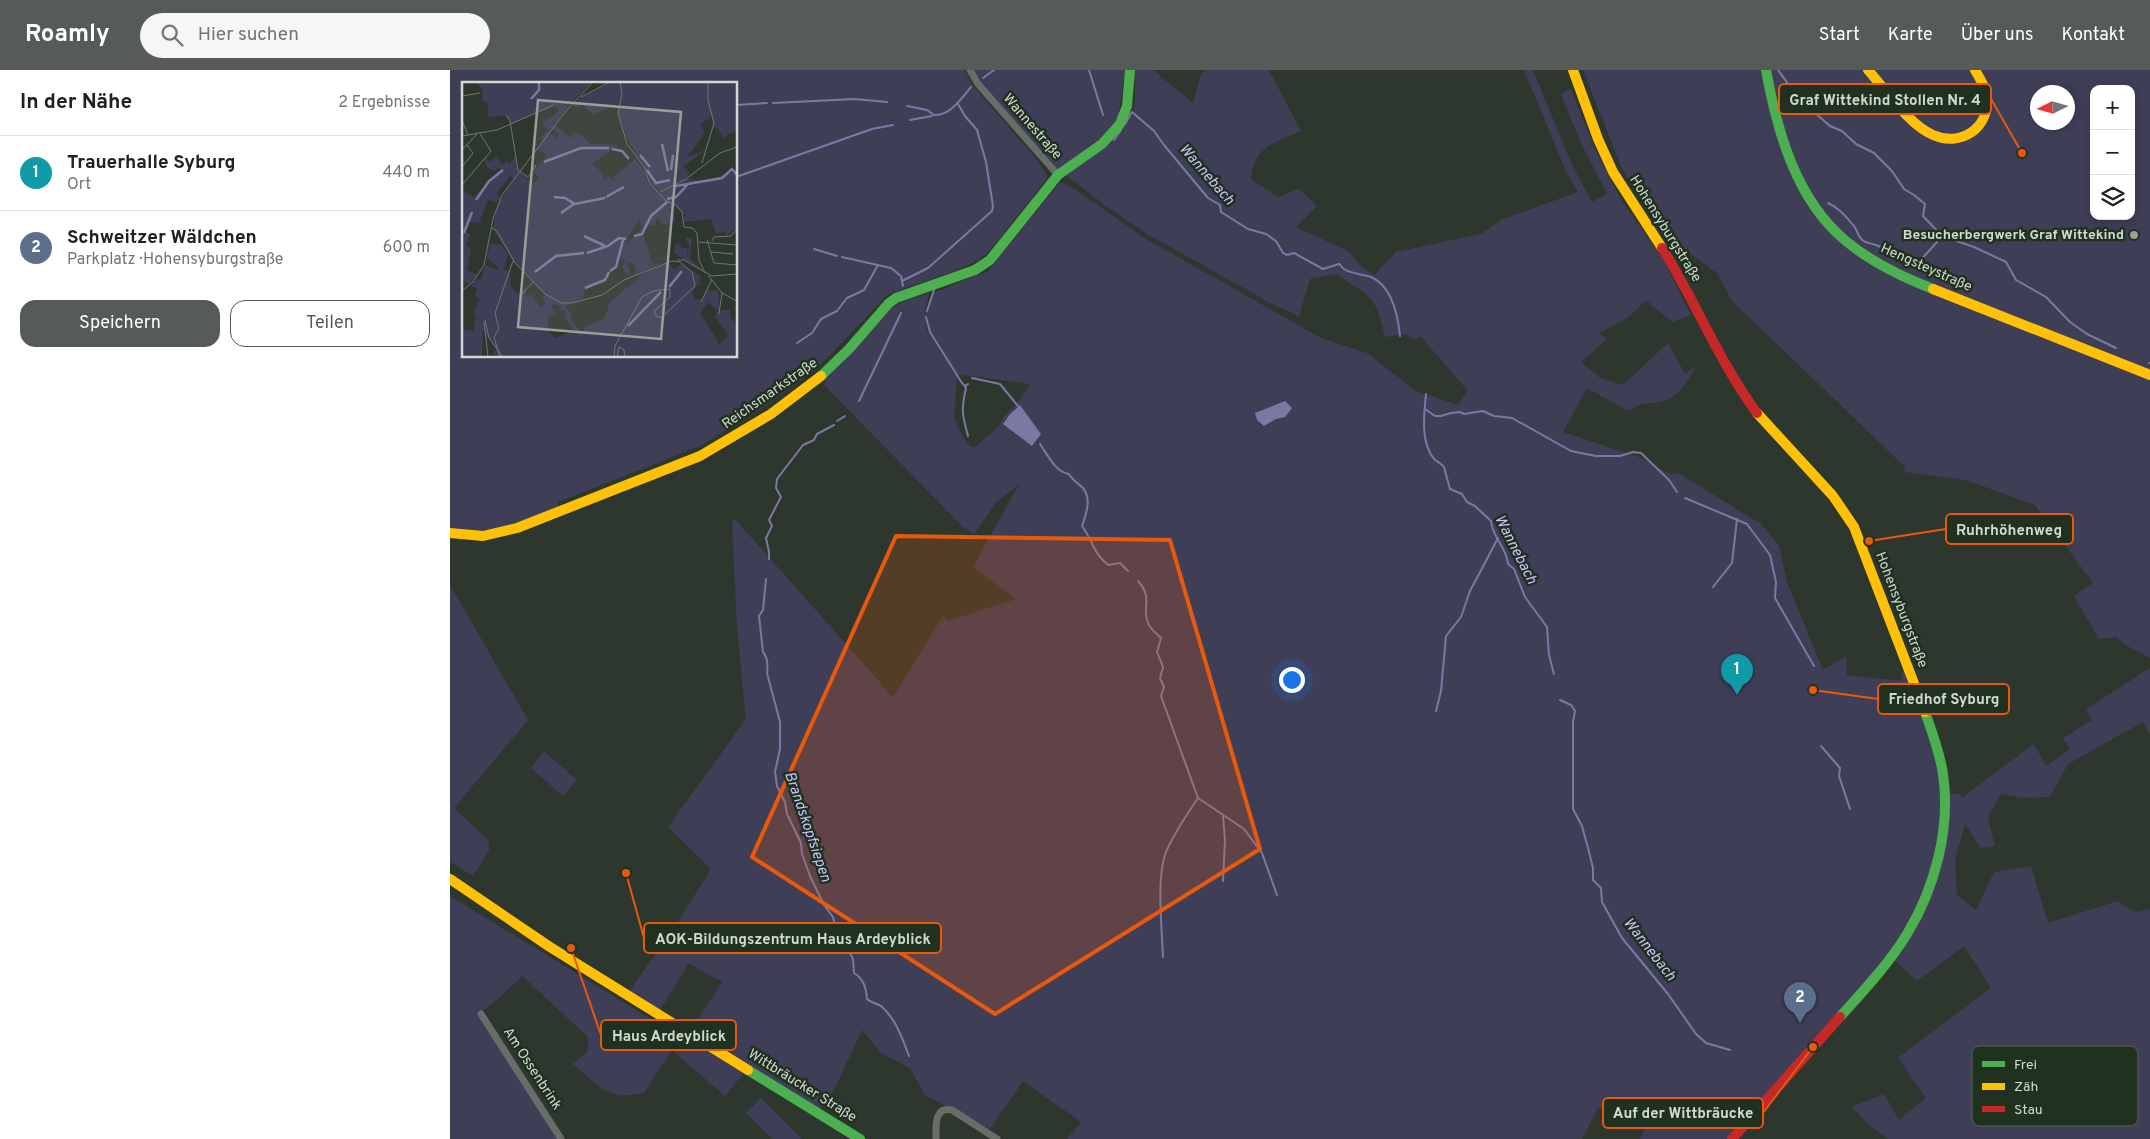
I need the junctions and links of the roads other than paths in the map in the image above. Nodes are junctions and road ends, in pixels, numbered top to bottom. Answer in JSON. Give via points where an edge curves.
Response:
{"nodes":[{"id":1,"x":970,"y":70,"type":"edge"},
{"id":2,"x":1130,"y":70,"type":"edge"},
{"id":3,"x":1573,"y":70,"type":"edge"},
{"id":4,"x":1766,"y":70,"type":"edge"},
{"id":5,"x":1868,"y":70,"type":"edge"},
{"id":6,"x":1975,"y":70,"type":"edge"},
{"id":7,"x":1058,"y":175,"type":"junction"},
{"id":8,"x":2150,"y":375,"type":"edge"},
{"id":9,"x":450,"y":533,"type":"edge"},
{"id":10,"x":450,"y":871,"type":"edge"},
{"id":11,"x":450,"y":879,"type":"edge"},
{"id":12,"x":477,"y":895,"type":"junction"},
{"id":13,"x":481,"y":1014,"type":"dead end"},
{"id":14,"x":561,"y":1139,"type":"edge"},
{"id":15,"x":860,"y":1139,"type":"edge"},
{"id":16,"x":936,"y":1139,"type":"edge"},
{"id":17,"x":997,"y":1139,"type":"edge"},
{"id":18,"x":1732,"y":1139,"type":"edge"}],
"edges":[{"from":1,"to":7,"type":"street","name":"Wannestraße","via":[[978,84]]},
{"from":2,"to":7,"type":"main road","name":"Reichsmarkstraße","via":[[1127,106],[1120,124],[1102,144]]},
{"from":3,"to":18,"type":"main road","name":"Hohensyburgstraße","via":[[1612,172],[1680,276],[1736,385],[1760,418],[1833,496],[1854,527],[1931,728],[1943,774],[1944,816],[1940,852],[1928,892],[1908,934],[1880,972]]},
{"from":4,"to":8,"type":"main road","name":"Hengsteystraße","via":[[1779,124],[1799,179],[1830,226],[1846,241],[1888,268],[1946,294]]},
{"from":5,"to":6,"type":"main road","via":[[1927,132],[1955,139],[1973,131],[1985,117],[1988,94]]},
{"from":7,"to":9,"type":"main road","name":"Reichsmarkstraße","via":[[990,260],[975,270],[896,298],[817,380],[718,447],[517,528],[483,536]]},
{"from":10,"to":12,"type":"main road"},
{"from":11,"to":12,"type":"main road"},
{"from":12,"to":15,"type":"main road","name":"Wittbräucker Straße","via":[[550,946]]},
{"from":13,"to":14,"type":"street","name":"Am Ossenbrink"},
{"from":16,"to":17,"type":"street","via":[[937,1117],[945,1109],[952,1110]]}]}
